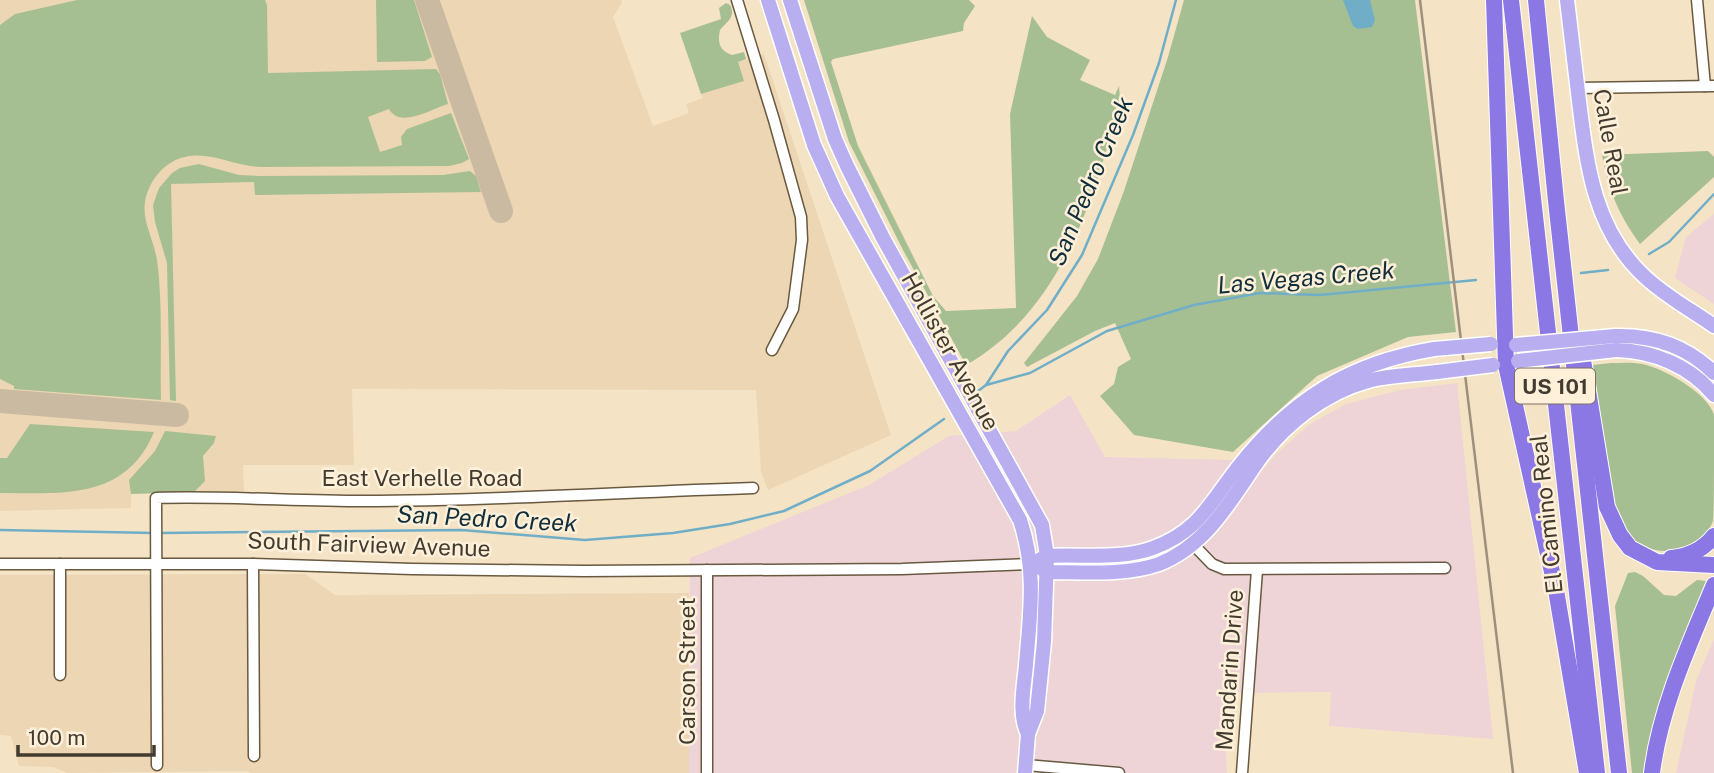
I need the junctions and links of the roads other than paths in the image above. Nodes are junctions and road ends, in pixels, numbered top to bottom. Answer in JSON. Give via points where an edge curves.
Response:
{"nodes":[{"id":1,"x":737,"y":0,"type":"edge"},
{"id":2,"x":768,"y":0,"type":"edge"},
{"id":3,"x":790,"y":0,"type":"edge"},
{"id":4,"x":1494,"y":0,"type":"edge"},
{"id":5,"x":1511,"y":0,"type":"edge"},
{"id":6,"x":1536,"y":0,"type":"edge"},
{"id":7,"x":1567,"y":0,"type":"edge"},
{"id":8,"x":1697,"y":0,"type":"edge"},
{"id":9,"x":1710,"y":86,"type":"edge"},
{"id":10,"x":1578,"y":88,"type":"junction"},
{"id":11,"x":1565,"y":284,"type":"junction"},
{"id":12,"x":1714,"y":326,"type":"edge"},
{"id":13,"x":1616,"y":343,"type":"junction"},
{"id":14,"x":1504,"y":345,"type":"junction"},
{"id":15,"x":772,"y":350,"type":"dead end"},
{"id":16,"x":1506,"y":364,"type":"junction"},
{"id":17,"x":1714,"y":373,"type":"edge"},
{"id":18,"x":1714,"y":396,"type":"edge"},
{"id":19,"x":753,"y":488,"type":"dead end"},
{"id":20,"x":1181,"y":532,"type":"junction"},
{"id":21,"x":1714,"y":536,"type":"edge"},
{"id":22,"x":1191,"y":544,"type":"junction"},
{"id":23,"x":1630,"y":548,"type":"junction"},
{"id":24,"x":1047,"y":556,"type":"junction"},
{"id":25,"x":156,"y":563,"type":"junction"},
{"id":26,"x":0,"y":564,"type":"edge"},
{"id":27,"x":60,"y":564,"type":"junction"},
{"id":28,"x":253,"y":564,"type":"junction"},
{"id":29,"x":1032,"y":564,"type":"junction"},
{"id":30,"x":1714,"y":565,"type":"edge"},
{"id":31,"x":1445,"y":568,"type":"dead end"},
{"id":32,"x":707,"y":570,"type":"junction"},
{"id":33,"x":1256,"y":570,"type":"junction"},
{"id":34,"x":1047,"y":572,"type":"junction"},
{"id":35,"x":1714,"y":585,"type":"edge"},
{"id":36,"x":1714,"y":600,"type":"edge"},
{"id":37,"x":60,"y":674,"type":"dead end"},
{"id":38,"x":1670,"y":702,"type":"junction"},
{"id":39,"x":1028,"y":734,"type":"junction"},
{"id":40,"x":254,"y":756,"type":"dead end"},
{"id":41,"x":157,"y":765,"type":"dead end"},
{"id":42,"x":1025,"y":769,"type":"edge"},
{"id":43,"x":707,"y":773,"type":"edge"},
{"id":44,"x":1119,"y":773,"type":"edge"},
{"id":45,"x":1242,"y":773,"type":"edge"},
{"id":46,"x":1587,"y":773,"type":"edge"},
{"id":47,"x":1597,"y":773,"type":"edge"},
{"id":48,"x":1619,"y":773,"type":"edge"},
{"id":49,"x":1652,"y":773,"type":"edge"}],
"edges":[{"from":1,"to":15,"type":"street","via":[[801,217],[793,309]]},
{"from":2,"to":29,"type":"main road","name":"Hollister Avenue","via":[[814,145],[837,196],[1014,507]]},
{"from":3,"to":24,"type":"main road","name":"Hollister Avenue","via":[[846,166],[1038,516]]},
{"from":4,"to":14,"type":"highway"},
{"from":5,"to":47,"type":"highway","name":"El Camino Real","number":"US 101"},
{"from":6,"to":11,"type":"highway","name":"El Camino Real","number":"US 101"},
{"from":7,"to":10,"type":"main road","name":"Calle Real"},
{"from":8,"to":9,"type":"street"},
{"from":9,"to":10,"type":"street"},
{"from":10,"to":12,"type":"main road","name":"Calle Real","via":[[1590,179],[1614,238],[1644,276]]},
{"from":11,"to":23,"type":"highway","via":[[1585,369],[1607,507],[1614,527]]},
{"from":11,"to":48,"type":"highway","name":"El Camino Real","number":"US 101"},
{"from":13,"to":14,"type":"main road","name":"South Fairview Avenue","bridge":true},
{"from":13,"to":16,"type":"main road","bridge":true},
{"from":13,"to":17,"type":"main road","via":[[1643,338],[1677,346]]},
{"from":13,"to":18,"type":"main road","via":[[1668,361],[1695,376]]},
{"from":14,"to":16,"type":"highway"},
{"from":14,"to":20,"type":"main road","name":"South Fairview Avenue","bridge":true,"via":[[1396,356],[1340,378],[1278,422],[1207,511]]},
{"from":16,"to":22,"type":"main road","bridge":true,"via":[[1378,379],[1332,396],[1269,447],[1222,514]]},
{"from":16,"to":46,"type":"highway","via":[[1558,601]]},
{"from":19,"to":25,"type":"street","name":"East Verhelle Road","via":[[362,501],[156,498]]},
{"from":20,"to":22,"type":"street"},
{"from":20,"to":24,"type":"main road","name":"South Fairview Avenue","via":[[1141,551]]},
{"from":21,"to":23,"type":"highway","via":[[1702,548],[1681,557],[1655,556]]},
{"from":22,"to":33,"type":"street","via":[[1224,569]]},
{"from":22,"to":34,"type":"main road","via":[[1156,565]]},
{"from":23,"to":30,"type":"highway","via":[[1662,564]]},
{"from":24,"to":29,"type":"main road","name":"South Fairview Avenue"},
{"from":24,"to":34,"type":"main road","name":"Hollister Avenue"},
{"from":25,"to":27,"type":"street","name":"South Fairview Avenue"},
{"from":25,"to":28,"type":"street","name":"South Fairview Avenue"},
{"from":25,"to":41,"type":"street","name":"East Verhelle Road"},
{"from":26,"to":27,"type":"street","name":"South Fairview Avenue"},
{"from":27,"to":37,"type":"street"},
{"from":28,"to":32,"type":"street","name":"South Fairview Avenue","via":[[481,571]]},
{"from":28,"to":40,"type":"street"},
{"from":29,"to":32,"type":"street","name":"South Fairview Avenue"},
{"from":29,"to":34,"type":"main road"},
{"from":29,"to":39,"type":"main road","name":"Hollister Avenue","via":[[1022,713]]},
{"from":31,"to":33,"type":"street"},
{"from":32,"to":43,"type":"street","name":"Carson Street"},
{"from":33,"to":45,"type":"street","name":"Mandarin Drive"},
{"from":34,"to":39,"type":"main road","name":"Hollister Avenue","via":[[1037,711]]},
{"from":35,"to":38,"type":"highway"},
{"from":36,"to":38,"type":"highway"},
{"from":38,"to":49,"type":"highway"},
{"from":39,"to":42,"type":"main road","name":"Hollister Avenue"},
{"from":42,"to":44,"type":"street"}]}
